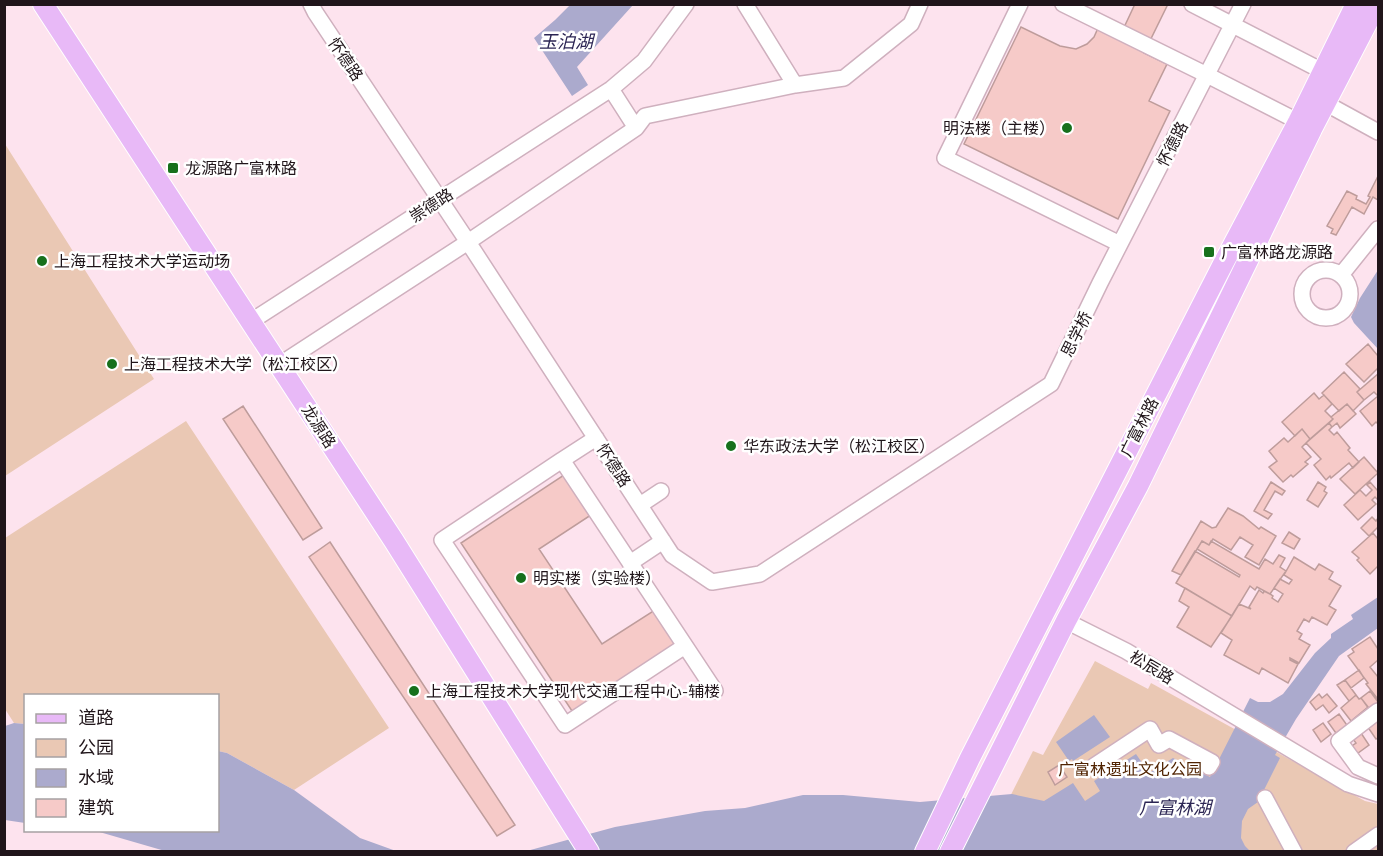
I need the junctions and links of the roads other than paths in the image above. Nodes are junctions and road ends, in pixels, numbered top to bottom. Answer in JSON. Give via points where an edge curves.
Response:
{"nodes":[{"id":1,"x":43,"y":4,"type":"edge"},
{"id":2,"x":312,"y":4,"type":"edge"},
{"id":3,"x":686,"y":4,"type":"edge"},
{"id":4,"x":745,"y":4,"type":"edge"},
{"id":5,"x":920,"y":4,"type":"edge"},
{"id":6,"x":1020,"y":4,"type":"edge"},
{"id":7,"x":1063,"y":4,"type":"edge"},
{"id":8,"x":1192,"y":4,"type":"edge"},
{"id":9,"x":1243,"y":4,"type":"edge"},
{"id":10,"x":1356,"y":4,"type":"edge"},
{"id":11,"x":1377,"y":4,"type":"edge"},
{"id":12,"x":1232,"y":25,"type":"junction"},
{"id":13,"x":1207,"y":75,"type":"junction"},
{"id":14,"x":1330,"y":75,"type":"junction"},
{"id":15,"x":795,"y":85,"type":"junction"},
{"id":16,"x":611,"y":89,"type":"junction"},
{"id":17,"x":1325,"y":104,"type":"junction"},
{"id":18,"x":1305,"y":125,"type":"junction"},
{"id":19,"x":636,"y":128,"type":"junction"},
{"id":20,"x":1378,"y":132,"type":"edge"},
{"id":21,"x":439,"y":199,"type":"junction"},
{"id":22,"x":1378,"y":229,"type":"edge"},
{"id":23,"x":468,"y":242,"type":"junction"},
{"id":24,"x":1120,"y":244,"type":"junction"},
{"id":25,"x":1341,"y":275,"type":"dead end"},
{"id":26,"x":1100,"y":283,"type":"joint"},
{"id":27,"x":250,"y":322,"type":"junction"},
{"id":28,"x":279,"y":365,"type":"junction"},
{"id":29,"x":1051,"y":384,"type":"joint"},
{"id":30,"x":596,"y":438,"type":"junction"},
{"id":31,"x":562,"y":460,"type":"junction"},
{"id":32,"x":661,"y":491,"type":"dead end"},
{"id":33,"x":640,"y":505,"type":"junction"},
{"id":34,"x":663,"y":541,"type":"junction"},
{"id":35,"x":630,"y":563,"type":"junction"},
{"id":36,"x":1066,"y":621,"type":"junction"},
{"id":37,"x":685,"y":646,"type":"junction"},
{"id":38,"x":715,"y":691,"type":"dead end"},
{"id":39,"x":1378,"y":711,"type":"edge"},
{"id":40,"x":1094,"y":765,"type":"dead end"},
{"id":41,"x":1209,"y":767,"type":"dead end"},
{"id":42,"x":1378,"y":776,"type":"edge"},
{"id":43,"x":1378,"y":794,"type":"edge"},
{"id":44,"x":1265,"y":798,"type":"dead end"},
{"id":45,"x":1378,"y":835,"type":"edge"},
{"id":46,"x":589,"y":852,"type":"edge"},
{"id":47,"x":925,"y":852,"type":"edge"},
{"id":48,"x":950,"y":852,"type":"edge"},
{"id":49,"x":1294,"y":852,"type":"edge"},
{"id":50,"x":1354,"y":852,"type":"edge"}],
"edges":[{"from":1,"to":27,"type":"main road","name":"龙源路"},
{"from":2,"to":21,"type":"street","name":"怀德路"},
{"from":3,"to":16,"type":"street","name":"崇德路","via":[[644,61]]},
{"from":4,"to":15,"type":"street"},
{"from":5,"to":15,"type":"street","via":[[911,24],[844,78]]},
{"from":6,"to":24,"type":"street","via":[[945,158]]},
{"from":7,"to":13,"type":"street"},
{"from":8,"to":12,"type":"street"},
{"from":9,"to":12,"type":"street","name":"怀德路"},
{"from":10,"to":14,"type":"main road","name":"广富林路"},
{"from":11,"to":14,"type":"main road","name":"广富林路"},
{"from":12,"to":13,"type":"street","name":"怀德路"},
{"from":12,"to":14,"type":"street"},
{"from":13,"to":18,"type":"street"},
{"from":13,"to":24,"type":"street","name":"怀德路"},
{"from":14,"to":17,"type":"main road","name":"广富林路"},
{"from":14,"to":18,"type":"main road","name":"广富林路"},
{"from":15,"to":19,"type":"street","via":[[645,116]]},
{"from":16,"to":19,"type":"street"},
{"from":16,"to":21,"type":"street","name":"崇德路"},
{"from":17,"to":18,"type":"main road","name":"广富林路"},
{"from":17,"to":20,"type":"street"},
{"from":18,"to":36,"type":"main road","name":"广富林路","via":[[1138,486]]},
{"from":18,"to":47,"type":"main road","name":"广富林路","via":[[1224,262]]},
{"from":19,"to":23,"type":"street"},
{"from":21,"to":23,"type":"street","name":"怀德路"},
{"from":21,"to":27,"type":"street","name":"崇德路"},
{"from":22,"to":25,"type":"street"},
{"from":23,"to":28,"type":"street"},
{"from":23,"to":30,"type":"street","name":"怀德路"},
{"from":24,"to":26,"type":"street","name":"怀德路"},
{"from":26,"to":29,"type":"street","name":"思学桥"},
{"from":27,"to":28,"type":"main road","name":"龙源路"},
{"from":28,"to":46,"type":"main road","name":"龙源路"},
{"from":29,"to":34,"type":"street","name":"怀德路","via":[[760,574],[712,582],[672,555]]},
{"from":30,"to":31,"type":"street"},
{"from":30,"to":33,"type":"street","name":"怀德路"},
{"from":31,"to":35,"type":"street"},
{"from":31,"to":37,"type":"street","via":[[442,540],[500,628],[565,725]]},
{"from":32,"to":33,"type":"street"},
{"from":33,"to":34,"type":"street","name":"怀德路"},
{"from":34,"to":35,"type":"street"},
{"from":35,"to":37,"type":"street"},
{"from":36,"to":43,"type":"street","name":"松辰路","via":[[1126,651],[1348,784]]},
{"from":36,"to":48,"type":"main road","name":"广富林路"},
{"from":37,"to":38,"type":"street"},
{"from":39,"to":42,"type":"street","via":[[1339,741],[1358,767]]},
{"from":40,"to":41,"type":"street","via":[[1150,729],[1159,745],[1169,739],[1212,762]]},
{"from":44,"to":49,"type":"street"},
{"from":45,"to":50,"type":"street"}]}
